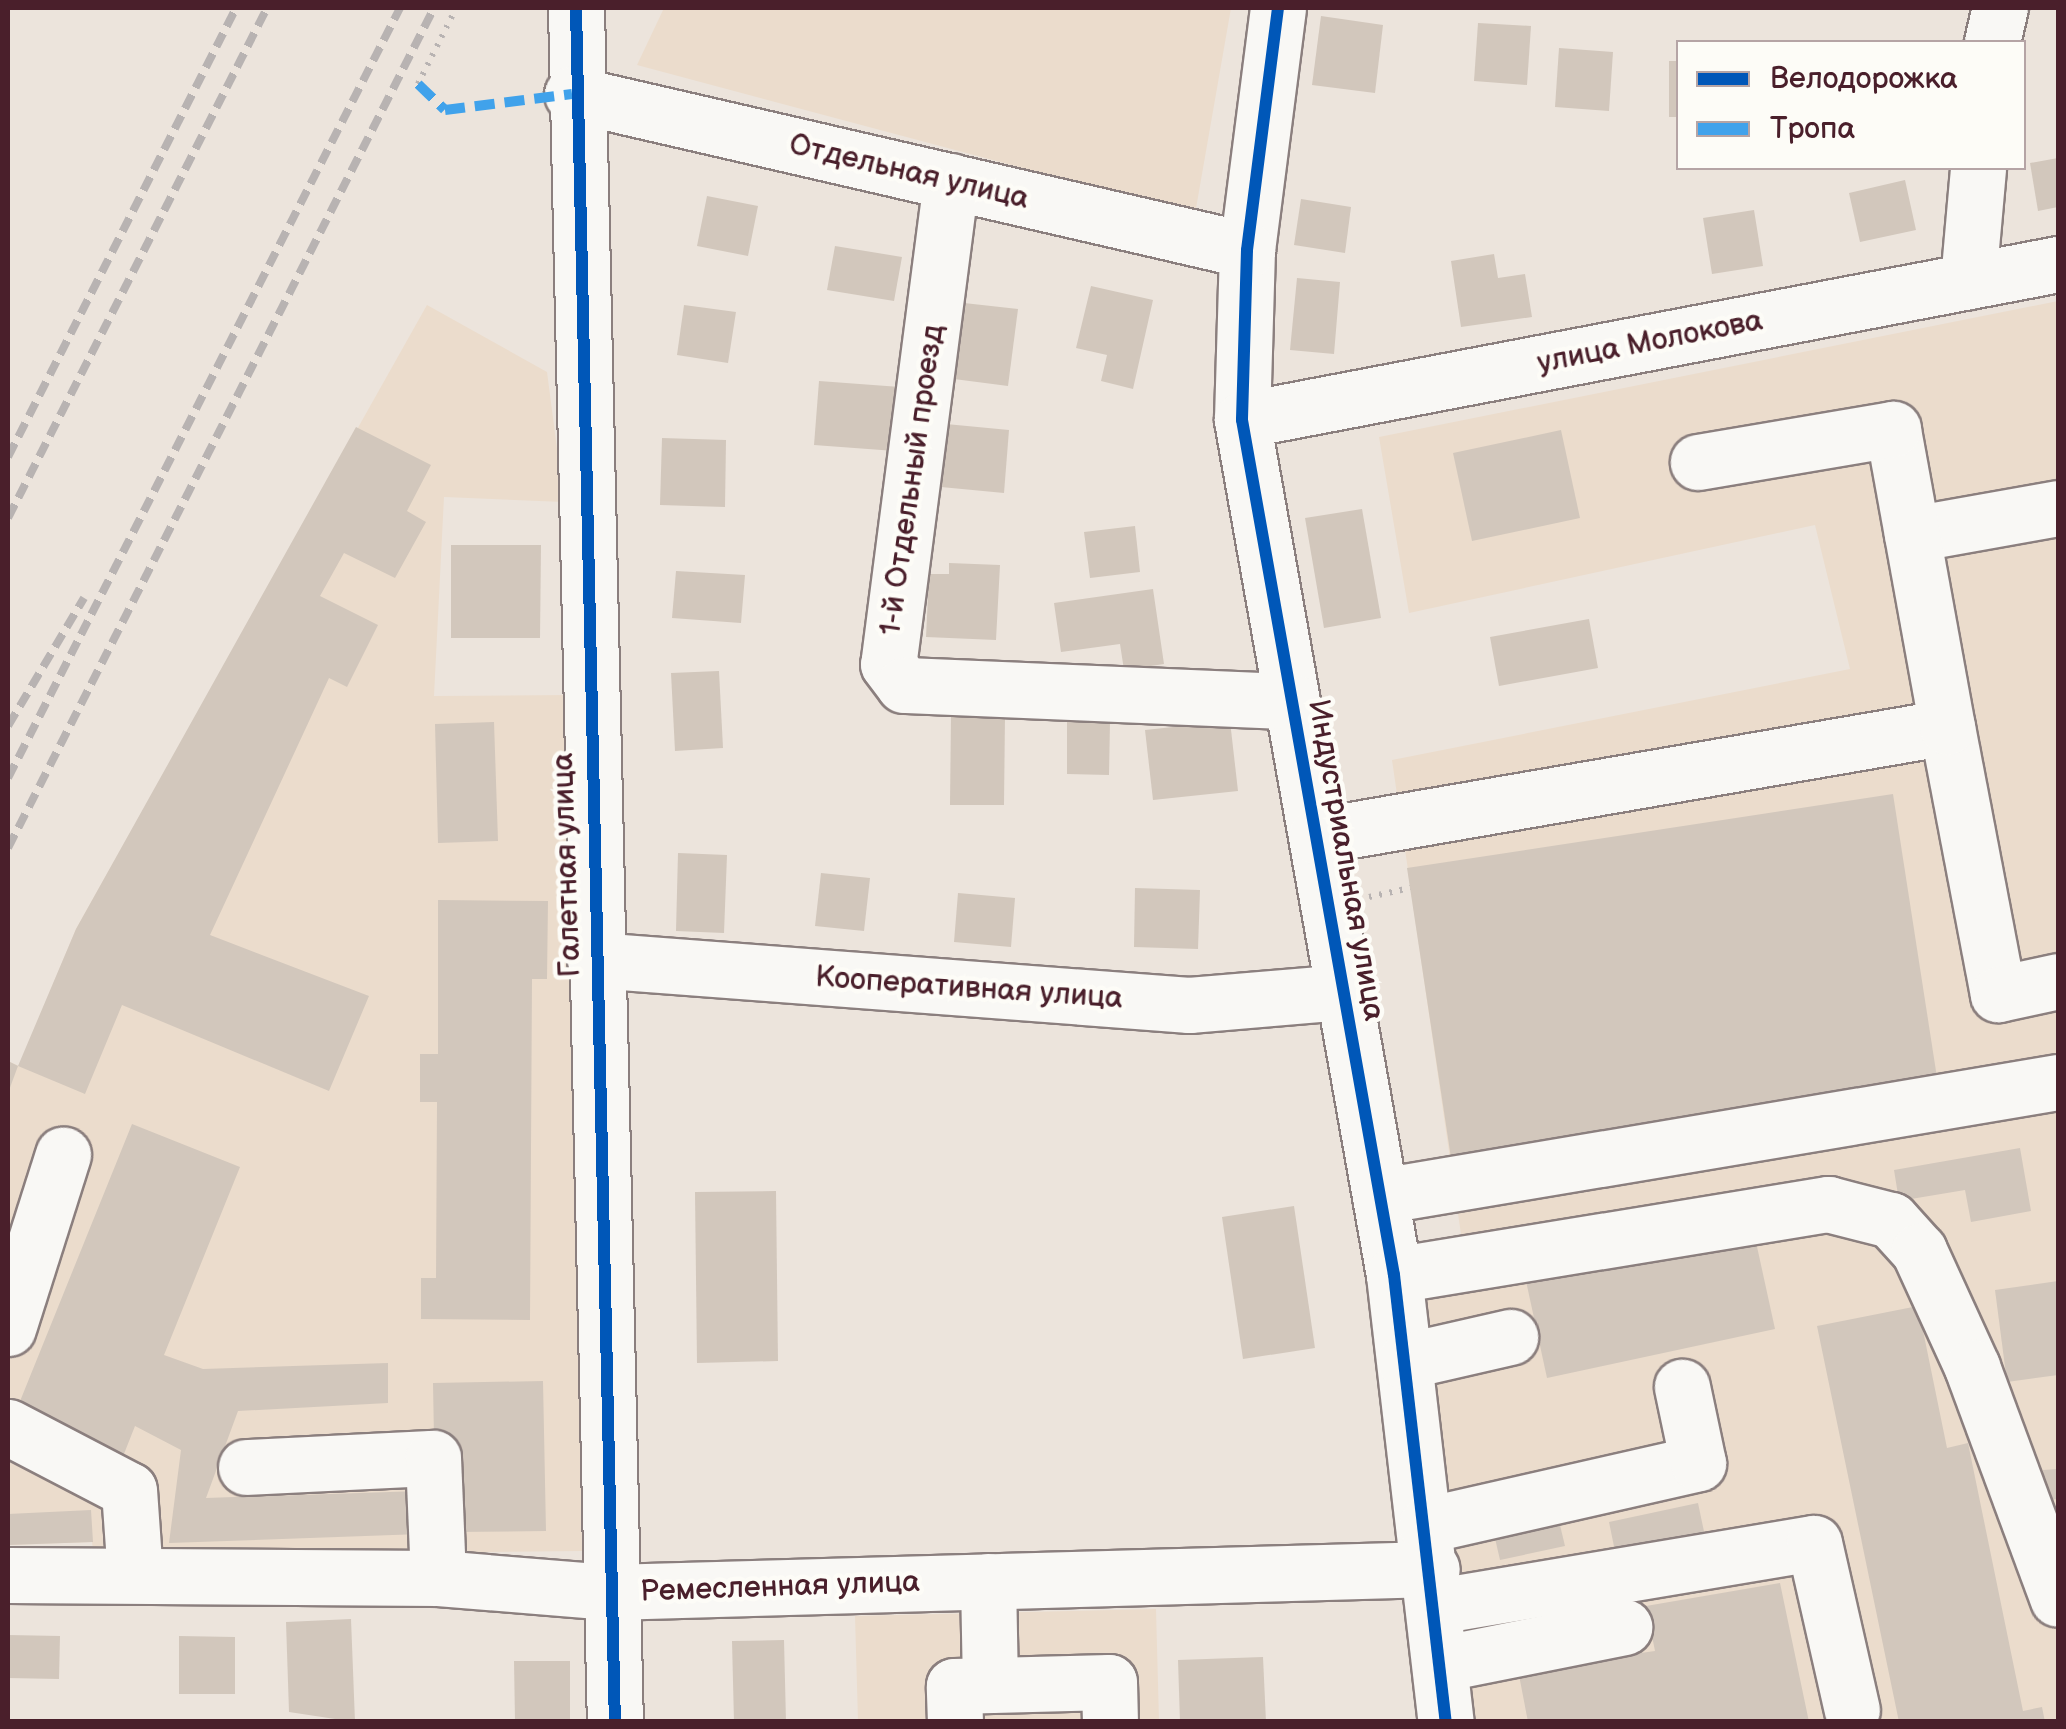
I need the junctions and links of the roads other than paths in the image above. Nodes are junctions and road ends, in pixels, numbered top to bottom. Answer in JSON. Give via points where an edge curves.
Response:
{"nodes":[{"id":1,"x":576,"y":8,"type":"edge"},
{"id":2,"x":1278,"y":8,"type":"edge"},
{"id":3,"x":2000,"y":8,"type":"edge"},
{"id":4,"x":1992,"y":40,"type":"edge"},
{"id":5,"x":572,"y":94,"type":"junction"},
{"id":6,"x":1978,"y":170,"type":"edge"},
{"id":7,"x":951,"y":181,"type":"junction"},
{"id":8,"x":1246,"y":250,"type":"junction"},
{"id":9,"x":2058,"y":264,"type":"edge"},
{"id":10,"x":1968,"y":281,"type":"junction"},
{"id":11,"x":1242,"y":420,"type":"junction"},
{"id":12,"x":1698,"y":462,"type":"dead end"},
{"id":13,"x":2058,"y":508,"type":"edge"},
{"id":14,"x":1912,"y":534,"type":"junction"},
{"id":15,"x":1292,"y":701,"type":"junction"},
{"id":16,"x":1947,"y":728,"type":"junction"},
{"id":17,"x":1316,"y":836,"type":"junction"},
{"id":18,"x":595,"y":960,"type":"junction"},
{"id":19,"x":2058,"y":980,"type":"edge"},
{"id":20,"x":1344,"y":992,"type":"junction"},
{"id":21,"x":2058,"y":1082,"type":"edge"},
{"id":22,"x":62,"y":1155,"type":"dead end"},
{"id":23,"x":1380,"y":1196,"type":"junction"},
{"id":24,"x":1394,"y":1275,"type":"junction"},
{"id":25,"x":8,"y":1328,"type":"edge"},
{"id":26,"x":1510,"y":1338,"type":"dead end"},
{"id":27,"x":1404,"y":1362,"type":"junction"},
{"id":28,"x":1682,"y":1386,"type":"dead end"},
{"id":29,"x":8,"y":1427,"type":"edge"},
{"id":30,"x":246,"y":1467,"type":"dead end"},
{"id":31,"x":1432,"y":1567,"type":"junction"},
{"id":32,"x":135,"y":1574,"type":"junction"},
{"id":33,"x":8,"y":1575,"type":"edge"},
{"id":34,"x":438,"y":1578,"type":"junction"},
{"id":35,"x":988,"y":1581,"type":"junction"},
{"id":36,"x":610,"y":1592,"type":"junction"},
{"id":37,"x":2058,"y":1599,"type":"edge"},
{"id":38,"x":1624,"y":1627,"type":"dead end"},
{"id":39,"x":1444,"y":1662,"type":"junction"},
{"id":40,"x":973,"y":1703,"type":"edge"},
{"id":41,"x":1852,"y":1710,"type":"dead end"},
{"id":42,"x":615,"y":1722,"type":"edge"},
{"id":43,"x":1110,"y":1722,"type":"edge"},
{"id":44,"x":1446,"y":1722,"type":"edge"}],
"edges":[{"from":1,"to":5,"type":"street","name":"Галетная улица"},
{"from":2,"to":8,"type":"street","name":"Индустриальная улица"},
{"from":3,"to":4,"type":"street"},
{"from":5,"to":7,"type":"street","name":"Отдельная улица"},
{"from":5,"to":18,"type":"street","name":"Галетная улица"},
{"from":6,"to":10,"type":"street"},
{"from":7,"to":8,"type":"street","name":"Отдельная улица"},
{"from":7,"to":15,"type":"street","name":"1-й Отдельный проезд","via":[[888,664],[904,685]]},
{"from":8,"to":11,"type":"street","name":"Индустриальная улица"},
{"from":9,"to":10,"type":"street","name":"улица Молокова"},
{"from":10,"to":11,"type":"street","name":"улица Молокова"},
{"from":11,"to":15,"type":"street","name":"Индустриальная улица"},
{"from":12,"to":14,"type":"street","via":[[1893,429]]},
{"from":13,"to":14,"type":"street"},
{"from":14,"to":16,"type":"street"},
{"from":15,"to":17,"type":"street","name":"Индустриальная улица"},
{"from":16,"to":17,"type":"street"},
{"from":16,"to":19,"type":"street","via":[[1998,994]]},
{"from":17,"to":20,"type":"street","name":"Индустриальная улица"},
{"from":18,"to":20,"type":"street","name":"Кооперативная улица","via":[[1189,1004]]},
{"from":18,"to":36,"type":"street","name":"Галетная улица"},
{"from":20,"to":23,"type":"street","name":"Индустриальная улица"},
{"from":21,"to":23,"type":"street"},
{"from":22,"to":25,"type":"street"},
{"from":23,"to":24,"type":"street","name":"Индустриальная улица"},
{"from":24,"to":27,"type":"street","name":"Индустриальная улица"},
{"from":24,"to":37,"type":"street","via":[[1828,1204],[1890,1220],[1919,1251],[1972,1368]]},
{"from":26,"to":27,"type":"street"},
{"from":27,"to":31,"type":"street","name":"Индустриальная улица"},
{"from":28,"to":31,"type":"street","via":[[1698,1463]]},
{"from":29,"to":32,"type":"street","via":[[129,1490]]},
{"from":30,"to":34,"type":"street","via":[[434,1458]]},
{"from":31,"to":35,"type":"street","name":"Ремесленная улица"},
{"from":31,"to":39,"type":"street","name":"Индустриальная улица"},
{"from":31,"to":41,"type":"street","via":[[1814,1544]]},
{"from":32,"to":33,"type":"street","name":"Ремесленная улица"},
{"from":32,"to":34,"type":"street","name":"Ремесленная улица"},
{"from":34,"to":36,"type":"street","name":"Ремесленная улица"},
{"from":35,"to":36,"type":"street","name":"Ремесленная улица"},
{"from":35,"to":40,"type":"street"},
{"from":36,"to":42,"type":"street","name":"Галетная улица"},
{"from":38,"to":39,"type":"street"},
{"from":39,"to":44,"type":"street","name":"Индустриальная улица"},
{"from":40,"to":43,"type":"street","via":[[1109,1682]]}]}
